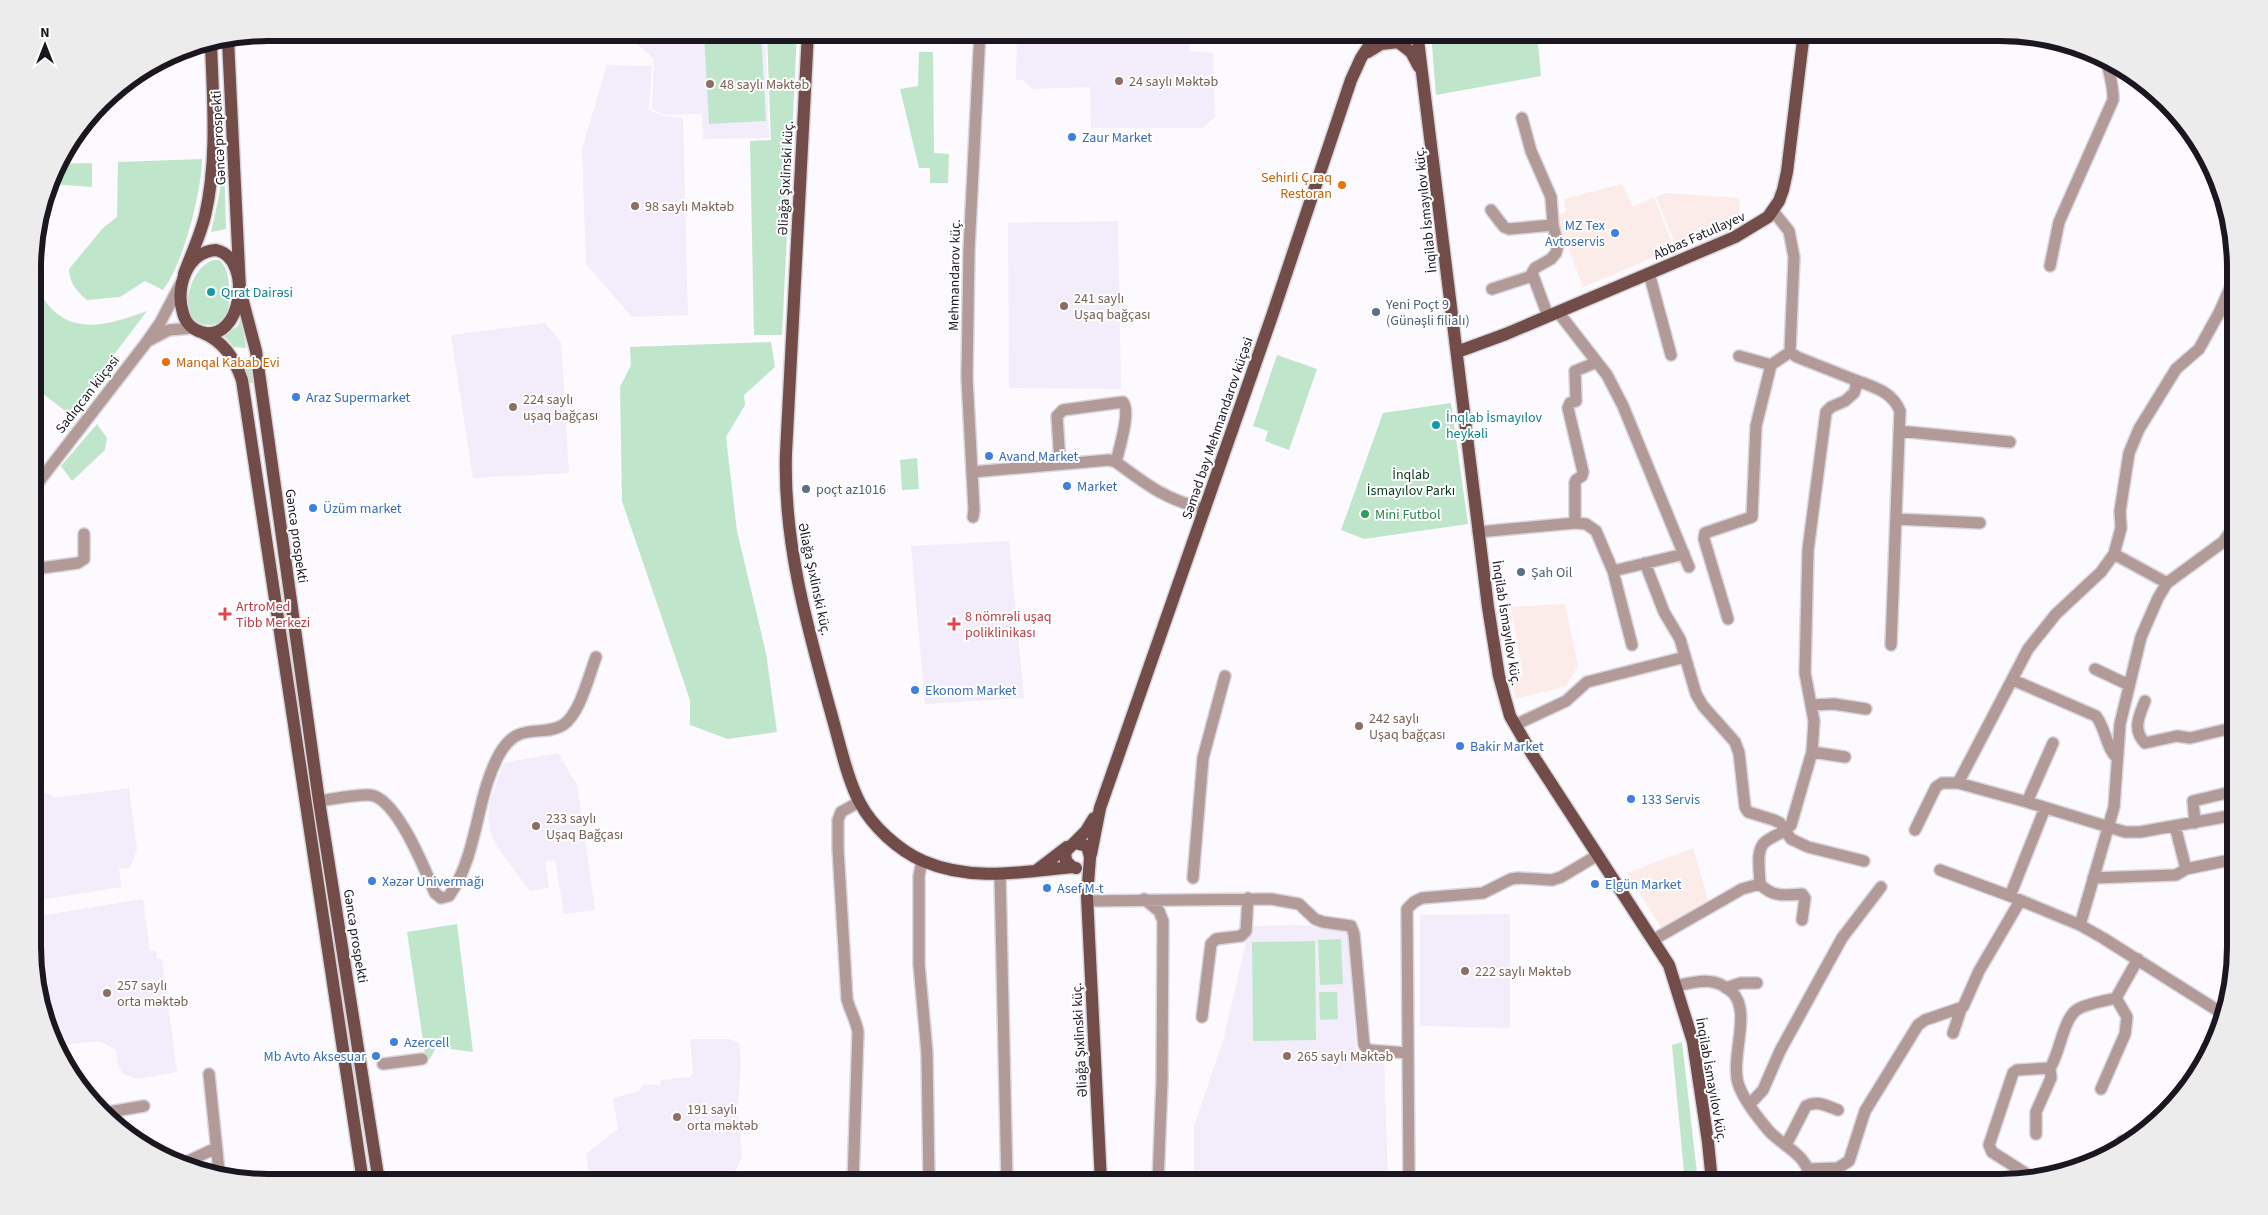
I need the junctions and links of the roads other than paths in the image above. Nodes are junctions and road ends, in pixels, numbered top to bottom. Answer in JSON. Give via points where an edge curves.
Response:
{"nodes":[{"id":1,"x":808,"y":41,"type":"edge"},
{"id":2,"x":980,"y":41,"type":"edge"},
{"id":3,"x":1372,"y":41,"type":"edge"},
{"id":4,"x":1395,"y":41,"type":"edge"},
{"id":5,"x":1402,"y":41,"type":"edge"},
{"id":6,"x":1418,"y":41,"type":"edge"},
{"id":7,"x":1803,"y":41,"type":"edge"},
{"id":8,"x":1398,"y":42,"type":"junction"},
{"id":9,"x":228,"y":45,"type":"edge"},
{"id":10,"x":211,"y":49,"type":"edge"},
{"id":11,"x":1362,"y":58,"type":"junction"},
{"id":12,"x":2108,"y":69,"type":"edge"},
{"id":13,"x":1424,"y":79,"type":"junction"},
{"id":14,"x":1522,"y":118,"type":"dead end"},
{"id":15,"x":1491,"y":210,"type":"dead end"},
{"id":16,"x":1773,"y":211,"type":"junction"},
{"id":17,"x":1553,"y":224,"type":"junction"},
{"id":18,"x":2050,"y":266,"type":"dead end"},
{"id":19,"x":1648,"y":273,"type":"junction"},
{"id":20,"x":1532,"y":276,"type":"junction"},
{"id":21,"x":183,"y":278,"type":"junction"},
{"id":22,"x":1492,"y":289,"type":"dead end"},
{"id":23,"x":240,"y":290,"type":"junction"},
{"id":24,"x":2227,"y":295,"type":"edge"},
{"id":25,"x":1553,"y":314,"type":"junction"},
{"id":26,"x":197,"y":330,"type":"junction"},
{"id":27,"x":146,"y":343,"type":"junction"},
{"id":28,"x":1457,"y":352,"type":"junction"},
{"id":29,"x":1790,"y":352,"type":"junction"},
{"id":30,"x":1671,"y":355,"type":"dead end"},
{"id":31,"x":1740,"y":356,"type":"dead end"},
{"id":32,"x":1597,"y":362,"type":"junction"},
{"id":33,"x":1771,"y":365,"type":"junction"},
{"id":34,"x":1855,"y":380,"type":"junction"},
{"id":35,"x":1899,"y":431,"type":"junction"},
{"id":36,"x":2010,"y":442,"type":"dead end"},
{"id":37,"x":1116,"y":462,"type":"junction"},
{"id":38,"x":1060,"y":464,"type":"junction"},
{"id":39,"x":972,"y":472,"type":"junction"},
{"id":40,"x":41,"y":479,"type":"edge"},
{"id":41,"x":1205,"y":508,"type":"junction"},
{"id":42,"x":973,"y":517,"type":"dead end"},
{"id":43,"x":1896,"y":519,"type":"junction"},
{"id":44,"x":1576,"y":523,"type":"junction"},
{"id":45,"x":1980,"y":523,"type":"dead end"},
{"id":46,"x":1478,"y":532,"type":"junction"},
{"id":47,"x":84,"y":534,"type":"dead end"},
{"id":48,"x":2227,"y":537,"type":"edge"},
{"id":49,"x":1684,"y":554,"type":"junction"},
{"id":50,"x":2114,"y":554,"type":"junction"},
{"id":51,"x":1645,"y":563,"type":"junction"},
{"id":52,"x":1689,"y":567,"type":"dead end"},
{"id":53,"x":41,"y":568,"type":"edge"},
{"id":54,"x":1613,"y":571,"type":"junction"},
{"id":55,"x":2167,"y":583,"type":"junction"},
{"id":56,"x":1728,"y":619,"type":"dead end"},
{"id":57,"x":1632,"y":645,"type":"dead end"},
{"id":58,"x":1891,"y":646,"type":"dead end"},
{"id":59,"x":596,"y":657,"type":"dead end"},
{"id":60,"x":1685,"y":657,"type":"junction"},
{"id":61,"x":2095,"y":669,"type":"dead end"},
{"id":62,"x":1225,"y":676,"type":"dead end"},
{"id":63,"x":2013,"y":680,"type":"junction"},
{"id":64,"x":2129,"y":684,"type":"junction"},
{"id":65,"x":2145,"y":701,"type":"dead end"},
{"id":66,"x":1811,"y":705,"type":"junction"},
{"id":67,"x":1866,"y":709,"type":"dead end"},
{"id":68,"x":1515,"y":725,"type":"junction"},
{"id":69,"x":2227,"y":729,"type":"edge"},
{"id":70,"x":2054,"y":743,"type":"dead end"},
{"id":71,"x":1812,"y":752,"type":"junction"},
{"id":72,"x":1844,"y":757,"type":"dead end"},
{"id":73,"x":2117,"y":758,"type":"junction"},
{"id":74,"x":1958,"y":783,"type":"junction"},
{"id":75,"x":2227,"y":793,"type":"edge"},
{"id":76,"x":319,"y":801,"type":"junction"},
{"id":77,"x":859,"y":802,"type":"junction"},
{"id":78,"x":2027,"y":802,"type":"junction"},
{"id":79,"x":1100,"y":808,"type":"junction"},
{"id":80,"x":2045,"y":808,"type":"junction"},
{"id":81,"x":2227,"y":817,"type":"edge"},
{"id":82,"x":2194,"y":823,"type":"junction"},
{"id":83,"x":2175,"y":826,"type":"junction"},
{"id":84,"x":2108,"y":828,"type":"junction"},
{"id":85,"x":1915,"y":830,"type":"dead end"},
{"id":86,"x":1784,"y":832,"type":"junction"},
{"id":87,"x":1071,"y":845,"type":"junction"},
{"id":88,"x":1598,"y":855,"type":"junction"},
{"id":89,"x":1090,"y":856,"type":"junction"},
{"id":90,"x":922,"y":860,"type":"junction"},
{"id":91,"x":2227,"y":860,"type":"edge"},
{"id":92,"x":1864,"y":861,"type":"dead end"},
{"id":93,"x":1073,"y":867,"type":"junction"},
{"id":94,"x":2186,"y":869,"type":"junction"},
{"id":95,"x":1037,"y":870,"type":"junction"},
{"id":96,"x":1940,"y":870,"type":"dead end"},
{"id":97,"x":1000,"y":875,"type":"junction"},
{"id":98,"x":1193,"y":878,"type":"dead end"},
{"id":99,"x":2093,"y":878,"type":"junction"},
{"id":100,"x":1760,"y":884,"type":"junction"},
{"id":101,"x":1881,"y":887,"type":"dead end"},
{"id":102,"x":1087,"y":898,"type":"junction"},
{"id":103,"x":1248,"y":898,"type":"junction"},
{"id":104,"x":2015,"y":898,"type":"junction"},
{"id":105,"x":1144,"y":899,"type":"junction"},
{"id":106,"x":1802,"y":920,"type":"dead end"},
{"id":107,"x":2080,"y":925,"type":"junction"},
{"id":108,"x":1654,"y":940,"type":"junction"},
{"id":109,"x":2138,"y":960,"type":"junction"},
{"id":110,"x":1757,"y":983,"type":"dead end"},
{"id":111,"x":1676,"y":986,"type":"junction"},
{"id":112,"x":1726,"y":988,"type":"junction"},
{"id":113,"x":2116,"y":998,"type":"junction"},
{"id":114,"x":1961,"y":1009,"type":"junction"},
{"id":115,"x":2218,"y":1011,"type":"edge"},
{"id":116,"x":1202,"y":1017,"type":"dead end"},
{"id":117,"x":1953,"y":1032,"type":"dead end"},
{"id":118,"x":1407,"y":1053,"type":"junction"},
{"id":119,"x":422,"y":1059,"type":"dead end"},
{"id":120,"x":383,"y":1064,"type":"dead end"},
{"id":121,"x":2050,"y":1068,"type":"junction"},
{"id":122,"x":209,"y":1074,"type":"dead end"},
{"id":123,"x":2101,"y":1089,"type":"dead end"},
{"id":124,"x":1749,"y":1105,"type":"junction"},
{"id":125,"x":144,"y":1106,"type":"dead end"},
{"id":126,"x":1838,"y":1110,"type":"dead end"},
{"id":127,"x":112,"y":1111,"type":"edge"},
{"id":128,"x":2036,"y":1134,"type":"dead end"},
{"id":129,"x":1786,"y":1145,"type":"junction"},
{"id":130,"x":216,"y":1148,"type":"junction"},
{"id":131,"x":190,"y":1160,"type":"edge"},
{"id":132,"x":219,"y":1168,"type":"edge"},
{"id":133,"x":1809,"y":1169,"type":"junction"},
{"id":134,"x":2024,"y":1172,"type":"edge"},
{"id":135,"x":362,"y":1174,"type":"edge"},
{"id":136,"x":378,"y":1174,"type":"edge"},
{"id":137,"x":853,"y":1174,"type":"edge"},
{"id":138,"x":929,"y":1174,"type":"edge"},
{"id":139,"x":1007,"y":1174,"type":"edge"},
{"id":140,"x":1101,"y":1174,"type":"edge"},
{"id":141,"x":1158,"y":1174,"type":"edge"},
{"id":142,"x":1409,"y":1174,"type":"edge"},
{"id":143,"x":1711,"y":1174,"type":"edge"},
{"id":144,"x":1810,"y":1174,"type":"edge"}],
"edges":[{"from":1,"to":77,"type":"main road","name":"Əliağa Şıxlinski küç.","via":[[786,444],[788,523],[804,609],[836,732]]},
{"from":2,"to":39,"type":"street","name":"Mehmandarov küç.","via":[[969,250],[968,378]]},
{"from":3,"to":11,"type":"main road","name":"Səməd bəy Mehmandarov küçəsi"},
{"from":4,"to":8,"type":"main road"},
{"from":5,"to":8,"type":"main road"},
{"from":6,"to":13,"type":"main road","name":"İnqilab İsmayılov küç."},
{"from":7,"to":16,"type":"main road","name":"Abbas Fətullayev","via":[[1787,172]]},
{"from":8,"to":11,"type":"main road","via":[[1374,47]]},
{"from":8,"to":13,"type":"main road","via":[[1411,52]]},
{"from":9,"to":23,"type":"main road","name":"Gəncə prospekti"},
{"from":10,"to":21,"type":"main road","name":"Gəncə prospekti","via":[[211,181],[204,218]]},
{"from":11,"to":41,"type":"main road","name":"Səməd bəy Mehmandarov küçəsi"},
{"from":12,"to":18,"type":"street","via":[[2114,88],[2113,100],[2059,222]]},
{"from":13,"to":28,"type":"main road","name":"İnqilab İsmayılov küç."},
{"from":14,"to":17,"type":"street","via":[[1530,151],[1551,197]]},
{"from":15,"to":17,"type":"street","via":[[1509,229]]},
{"from":16,"to":19,"type":"main road","name":"Abbas Fətullayev","via":[[1761,223],[1735,237]]},
{"from":16,"to":29,"type":"street","via":[[1790,231],[1794,257]]},
{"from":17,"to":20,"type":"street","via":[[1557,236],[1556,253],[1535,268]]},
{"from":19,"to":25,"type":"main road","name":"Abbas Fətullayev"},
{"from":19,"to":30,"type":"street"},
{"from":20,"to":22,"type":"street"},
{"from":20,"to":25,"type":"street"},
{"from":21,"to":23,"type":"main road","via":[[197,257],[210,250],[221,251],[234,265]]},
{"from":21,"to":26,"type":"main road","via":[[180,294],[182,313]]},
{"from":21,"to":27,"type":"street","name":"Sadıqcan küçəsi","via":[[160,324]]},
{"from":23,"to":26,"type":"main road","via":[[228,323],[215,332]]},
{"from":23,"to":76,"type":"main road","name":"Gəncə prospekti","via":[[256,351]]},
{"from":24,"to":50,"type":"street","via":[[2199,349],[2176,369],[2128,453],[2120,511],[2121,528]]},
{"from":25,"to":28,"type":"main road","name":"Abbas Fətullayev"},
{"from":25,"to":32,"type":"street"},
{"from":26,"to":27,"type":"street","via":[[169,330]]},
{"from":26,"to":135,"type":"main road","via":[[223,345],[242,380]]},
{"from":27,"to":40,"type":"street","name":"Sadıqcan küçəsi"},
{"from":28,"to":46,"type":"main road","name":"İnqilab İsmayılov küç."},
{"from":29,"to":33,"type":"street"},
{"from":29,"to":34,"type":"street"},
{"from":31,"to":33,"type":"street"},
{"from":32,"to":44,"type":"street","via":[[1575,371],[1576,401],[1568,408],[1583,472],[1575,483]]},
{"from":32,"to":49,"type":"street","via":[[1624,406]]},
{"from":33,"to":56,"type":"street","via":[[1756,426],[1752,517],[1705,532],[1704,539]]},
{"from":34,"to":35,"type":"street","via":[[1887,393],[1897,404]]},
{"from":34,"to":66,"type":"street","via":[[1854,393],[1826,412],[1820,451],[1808,550],[1805,673]]},
{"from":35,"to":36,"type":"street"},
{"from":35,"to":43,"type":"street"},
{"from":37,"to":38,"type":"street"},
{"from":37,"to":38,"type":"street","via":[[1126,416],[1123,402],[1063,410],[1057,416]]},
{"from":37,"to":41,"type":"street","via":[[1156,491],[1185,504]]},
{"from":38,"to":39,"type":"street"},
{"from":39,"to":42,"type":"street","name":"Mehmandarov küç."},
{"from":41,"to":79,"type":"main road","name":"Səməd bəy Mehmandarov küçəsi"},
{"from":43,"to":45,"type":"street"},
{"from":43,"to":58,"type":"street"},
{"from":44,"to":46,"type":"street"},
{"from":44,"to":54,"type":"street","via":[[1586,524],[1596,531]]},
{"from":46,"to":68,"type":"main road","name":"İnqilab İsmayılov küç.","via":[[1499,676]]},
{"from":47,"to":53,"type":"street","via":[[84,559],[78,563]]},
{"from":48,"to":55,"type":"street"},
{"from":49,"to":51,"type":"street"},
{"from":49,"to":52,"type":"street"},
{"from":50,"to":55,"type":"street"},
{"from":50,"to":63,"type":"street","via":[[2101,572],[2044,628],[2028,649]]},
{"from":51,"to":54,"type":"street"},
{"from":51,"to":60,"type":"street"},
{"from":54,"to":57,"type":"street"},
{"from":55,"to":64,"type":"street","via":[[2141,637]]},
{"from":59,"to":76,"type":"street","via":[[570,718],[554,728],[522,733],[505,745],[499,754],[483,797],[473,841],[449,896],[441,898],[435,893],[409,838],[381,800],[370,795]]},
{"from":60,"to":68,"type":"street","via":[[1587,682],[1566,700]]},
{"from":60,"to":86,"type":"street","via":[[1703,706],[1735,742],[1745,807],[1748,812],[1774,820]]},
{"from":61,"to":64,"type":"street"},
{"from":62,"to":98,"type":"street","via":[[1204,758]]},
{"from":63,"to":73,"type":"street","via":[[2096,716]]},
{"from":63,"to":74,"type":"street"},
{"from":64,"to":73,"type":"street"},
{"from":65,"to":69,"type":"street","via":[[2136,724],[2145,743],[2177,736],[2190,738]]},
{"from":66,"to":67,"type":"street","via":[[1834,704]]},
{"from":66,"to":71,"type":"street","via":[[1814,721]]},
{"from":68,"to":88,"type":"main road","name":"İnqilab İsmayılov küç."},
{"from":70,"to":78,"type":"street"},
{"from":71,"to":72,"type":"street"},
{"from":71,"to":86,"type":"street","via":[[1795,817]]},
{"from":73,"to":84,"type":"street","via":[[2114,807]]},
{"from":74,"to":78,"type":"street"},
{"from":74,"to":85,"type":"street","via":[[1936,787]]},
{"from":75,"to":82,"type":"street","via":[[2193,800]]},
{"from":76,"to":136,"type":"main road","name":"Gəncə prospekti"},
{"from":77,"to":90,"type":"main road","name":"Əliağa Şıxlinski küç.","via":[[888,837]]},
{"from":77,"to":137,"type":"street","via":[[841,812],[838,820],[846,1000],[858,1032]]},
{"from":78,"to":80,"type":"street"},
{"from":79,"to":87,"type":"main road","via":[[1086,831]]},
{"from":79,"to":89,"type":"main road"},
{"from":80,"to":84,"type":"street"},
{"from":80,"to":104,"type":"street"},
{"from":81,"to":82,"type":"street"},
{"from":82,"to":83,"type":"street"},
{"from":83,"to":84,"type":"street","via":[[2133,832]]},
{"from":83,"to":94,"type":"street"},
{"from":84,"to":99,"type":"street"},
{"from":86,"to":92,"type":"street","via":[[1808,847]]},
{"from":86,"to":100,"type":"street","via":[[1763,843],[1759,851]]},
{"from":87,"to":89,"type":"main road","via":[[1087,846]]},
{"from":87,"to":93,"type":"main road","via":[[1065,856]]},
{"from":87,"to":95,"type":"main road"},
{"from":88,"to":108,"type":"main road","name":"İnqilab İsmayılov küç."},
{"from":88,"to":118,"type":"street","via":[[1552,880],[1511,879],[1483,892],[1422,898],[1407,909]]},
{"from":89,"to":93,"type":"main road","via":[[1086,865]]},
{"from":89,"to":102,"type":"main road"},
{"from":90,"to":97,"type":"main road","name":"Əliağa Şıxlinski küç.","via":[[959,871]]},
{"from":90,"to":138,"type":"street","via":[[920,964],[927,1053]]},
{"from":91,"to":94,"type":"street"},
{"from":93,"to":95,"type":"main road","name":"Əliağa Şıxlinski küç."},
{"from":93,"to":102,"type":"main road"},
{"from":94,"to":99,"type":"street","via":[[2167,876]]},
{"from":95,"to":97,"type":"main road","name":"Əliağa Şıxlinski küç."},
{"from":96,"to":104,"type":"street"},
{"from":97,"to":139,"type":"street"},
{"from":99,"to":107,"type":"street"},
{"from":100,"to":106,"type":"street","via":[[1777,896],[1802,894],[1805,898]]},
{"from":100,"to":108,"type":"street","via":[[1742,889]]},
{"from":101,"to":124,"type":"street","via":[[1842,938],[1780,1051],[1764,1090]]},
{"from":102,"to":105,"type":"street"},
{"from":102,"to":140,"type":"main road","name":"Əliağa Şıxlinski küç."},
{"from":103,"to":105,"type":"street"},
{"from":103,"to":116,"type":"street","via":[[1246,931],[1242,936],[1216,939],[1211,944]]},
{"from":103,"to":118,"type":"street","via":[[1299,904],[1315,919],[1351,926],[1364,1045],[1368,1050]]},
{"from":104,"to":107,"type":"street"},
{"from":104,"to":114,"type":"street"},
{"from":105,"to":141,"type":"street","via":[[1158,911],[1163,921]]},
{"from":107,"to":109,"type":"street"},
{"from":108,"to":111,"type":"main road","name":"İnqilab İsmayılov küç.","via":[[1669,965]]},
{"from":109,"to":113,"type":"street"},
{"from":109,"to":115,"type":"street"},
{"from":110,"to":112,"type":"street","via":[[1741,983]]},
{"from":111,"to":112,"type":"street","via":[[1710,981]]},
{"from":111,"to":143,"type":"main road","name":"İnqilab İsmayılov küç.","via":[[1693,1042]]},
{"from":112,"to":124,"type":"street","via":[[1739,1003],[1736,1077]]},
{"from":113,"to":121,"type":"street","via":[[2078,1009],[2069,1018]]},
{"from":113,"to":123,"type":"street","via":[[2126,1017],[2125,1034]]},
{"from":114,"to":117,"type":"street"},
{"from":114,"to":133,"type":"street","via":[[1924,1020],[1918,1025],[1865,1111],[1849,1161],[1838,1168]]},
{"from":118,"to":142,"type":"street"},
{"from":119,"to":120,"type":"street"},
{"from":121,"to":128,"type":"street","via":[[2051,1078],[2036,1112]]},
{"from":121,"to":134,"type":"street","via":[[2013,1073],[1989,1145],[1992,1152]]},
{"from":122,"to":130,"type":"street"},
{"from":124,"to":129,"type":"street","via":[[1770,1132]]},
{"from":125,"to":127,"type":"street"},
{"from":126,"to":129,"type":"street","via":[[1818,1103],[1806,1106]]},
{"from":129,"to":133,"type":"street"},
{"from":130,"to":131,"type":"street"},
{"from":130,"to":132,"type":"street"},
{"from":133,"to":144,"type":"street"}]}
